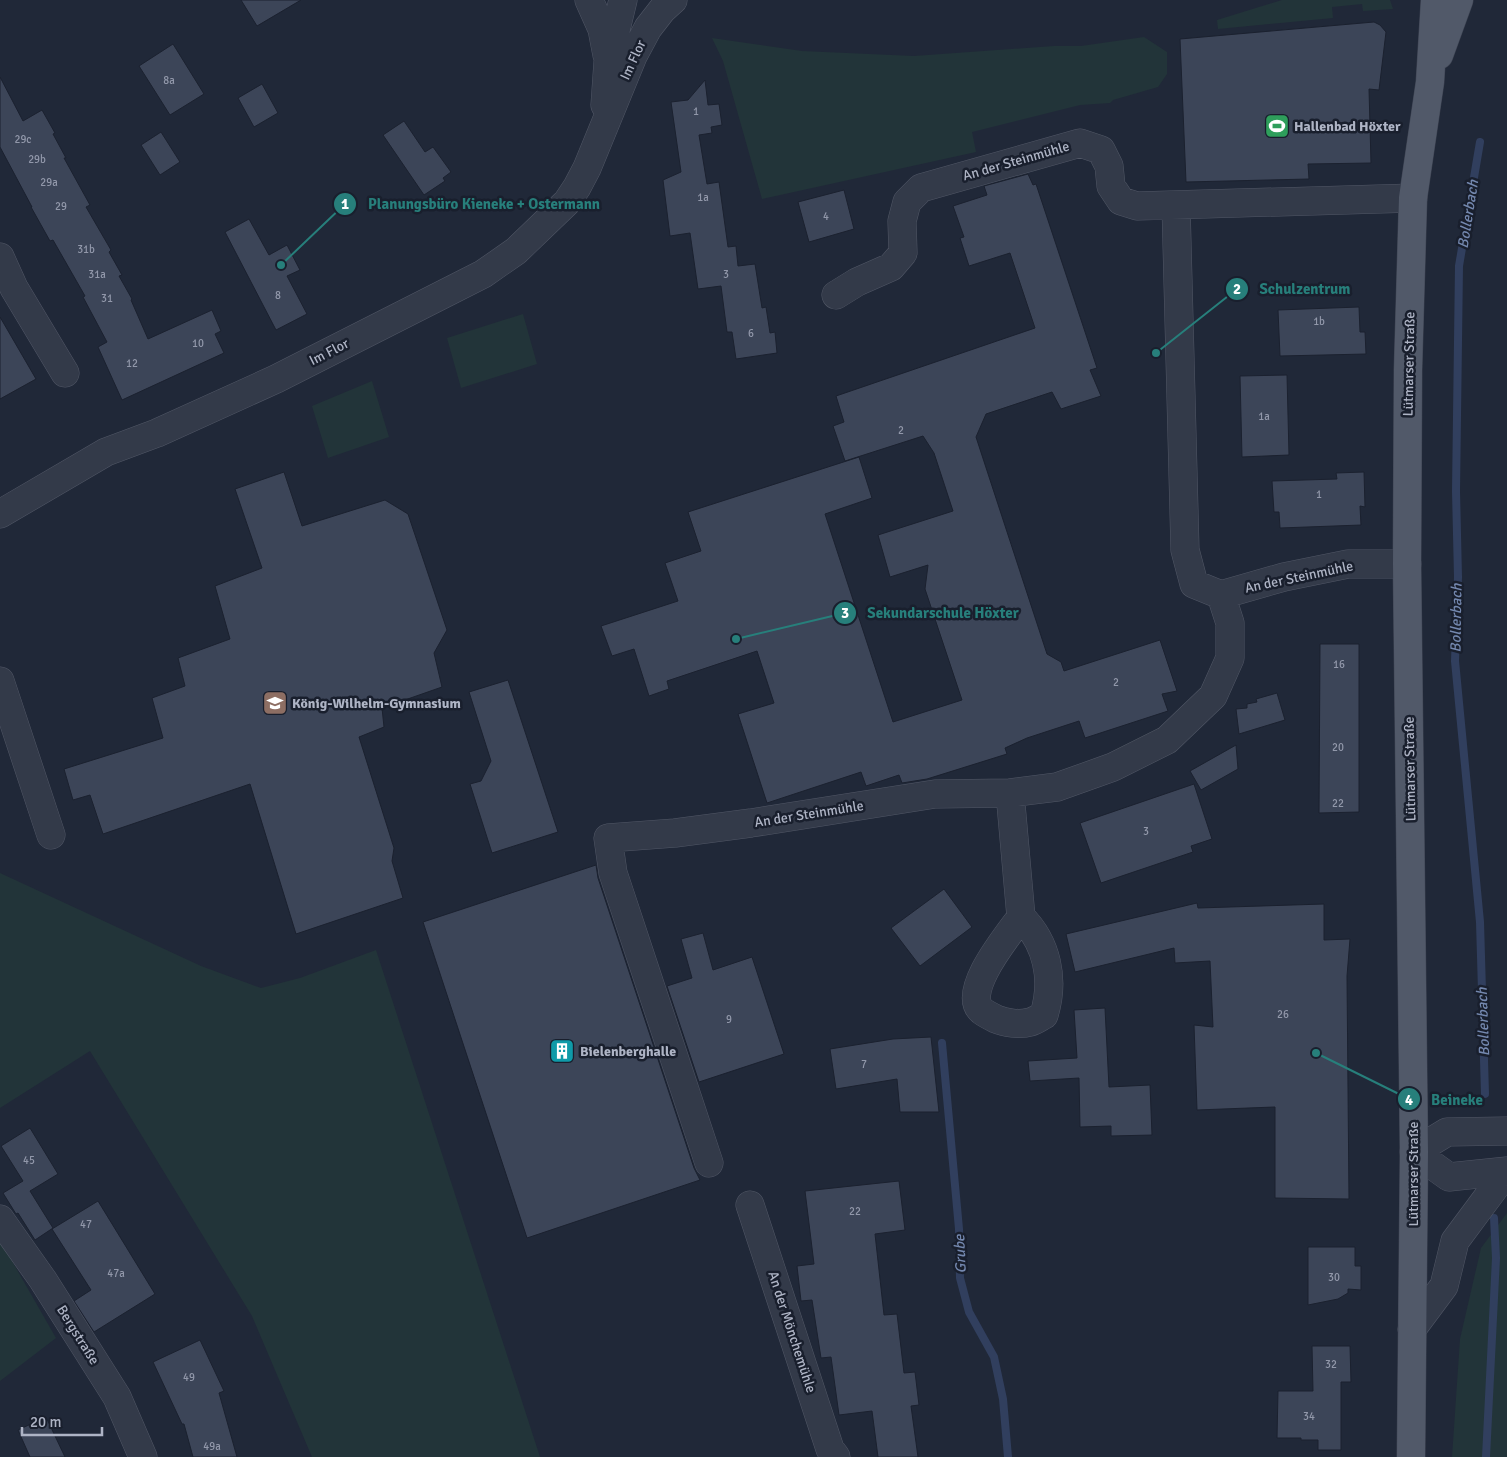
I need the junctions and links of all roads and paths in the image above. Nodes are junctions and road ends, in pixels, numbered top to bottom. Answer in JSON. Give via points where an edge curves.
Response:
{"nodes":[{"id":1,"x":589,"y":0,"type":"edge"},
{"id":2,"x":623,"y":0,"type":"edge"},
{"id":3,"x":673,"y":0,"type":"edge"},
{"id":4,"x":1425,"y":0,"type":"edge"},
{"id":5,"x":1459,"y":0,"type":"edge"},
{"id":6,"x":1433,"y":13,"type":"edge"},
{"id":7,"x":608,"y":62,"type":"junction"},
{"id":8,"x":1430,"y":82,"type":"junction"},
{"id":9,"x":604,"y":126,"type":"junction"},
{"id":10,"x":1413,"y":198,"type":"junction"},
{"id":11,"x":1176,"y":205,"type":"junction"},
{"id":12,"x":0,"y":257,"type":"edge"},
{"id":13,"x":836,"y":295,"type":"dead end"},
{"id":14,"x":65,"y":373,"type":"dead end"},
{"id":15,"x":0,"y":514,"type":"edge"},
{"id":16,"x":1407,"y":564,"type":"junction"},
{"id":17,"x":1221,"y":595,"type":"junction"},
{"id":18,"x":0,"y":681,"type":"edge"},
{"id":19,"x":1010,"y":793,"type":"junction"},
{"id":20,"x":51,"y":835,"type":"dead end"},
{"id":21,"x":1021,"y":917,"type":"dead end"},
{"id":22,"x":1507,"y":1131,"type":"edge"},
{"id":23,"x":1414,"y":1152,"type":"junction"},
{"id":24,"x":709,"y":1163,"type":"dead end"},
{"id":25,"x":1507,"y":1171,"type":"edge"},
{"id":26,"x":750,"y":1205,"type":"dead end"},
{"id":27,"x":0,"y":1219,"type":"edge"},
{"id":28,"x":1412,"y":1329,"type":"junction"},
{"id":29,"x":143,"y":1457,"type":"edge"},
{"id":30,"x":836,"y":1457,"type":"edge"},
{"id":31,"x":1411,"y":1457,"type":"edge"}],
"edges":[{"from":1,"to":7,"type":"street","name":"Im Flor","via":[[602,30]]},
{"from":2,"to":7,"type":"street","name":"Im Flor"},
{"from":3,"to":9,"type":"street","name":"Im Flor","via":[[644,35]]},
{"from":4,"to":6,"type":"main road","name":"Lütmarser Straße"},
{"from":5,"to":8,"type":"main road","name":"Lütmarser Straße"},
{"from":6,"to":8,"type":"main road","name":"Lütmarser Straße"},
{"from":7,"to":9,"type":"street","name":"Im Flor"},
{"from":8,"to":10,"type":"main road","name":"Lütmarser Straße"},
{"from":9,"to":15,"type":"street","name":"Im Flor","via":[[587,168],[567,202],[516,251],[483,274],[276,379],[157,433],[106,452]]},
{"from":10,"to":11,"type":"street"},
{"from":10,"to":16,"type":"main road","name":"Lütmarser Straße"},
{"from":11,"to":13,"type":"street","name":"An der Steinmühle","via":[[1136,206],[1121,201],[1111,186],[1109,166],[1101,150],[1080,143],[921,188],[907,202],[902,222],[903,253],[891,267]]},
{"from":11,"to":17,"type":"street","via":[[1185,550],[1194,584]]},
{"from":12,"to":14,"type":"street","via":[[14,288]]},
{"from":16,"to":17,"type":"street","name":"An der Steinmühle","via":[[1348,564]]},
{"from":16,"to":23,"type":"main road","name":"Lütmarser Straße"},
{"from":17,"to":19,"type":"street","name":"An der Steinmühle","via":[[1230,623],[1230,658],[1213,696],[1167,740],[1113,767],[1057,787]]},
{"from":18,"to":20,"type":"street"},
{"from":19,"to":21,"type":"street"},
{"from":19,"to":24,"type":"street","name":"An der Steinmühle","via":[[935,794],[750,823],[608,838],[614,873]]},
{"from":22,"to":23,"type":"street","via":[[1447,1132]]},
{"from":23,"to":25,"type":"street","via":[[1449,1177]]},
{"from":23,"to":28,"type":"main road","name":"Lütmarser Straße"},
{"from":25,"to":28,"type":"street","via":[[1455,1241],[1444,1286]]},
{"from":26,"to":30,"type":"street","name":"An der Mönchemühle","via":[[830,1448]]},
{"from":27,"to":29,"type":"street","name":"Bergstraße","via":[[43,1280],[117,1398]]},
{"from":28,"to":31,"type":"main road","name":"Lütmarser Straße"}]}
